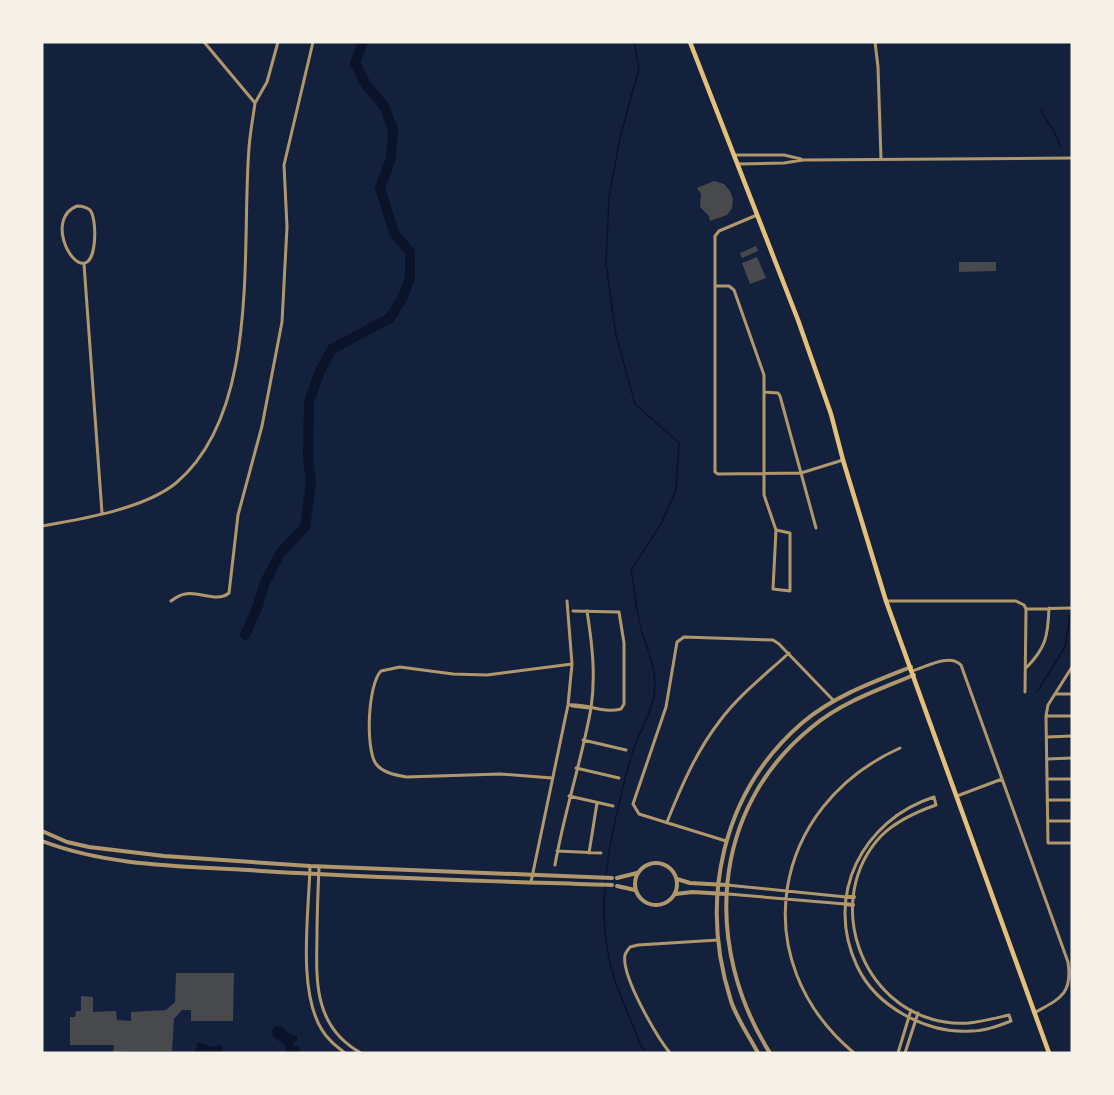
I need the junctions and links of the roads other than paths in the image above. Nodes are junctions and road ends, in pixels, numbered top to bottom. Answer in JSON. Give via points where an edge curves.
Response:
{"nodes":[{"id":1,"x":204,"y":42,"type":"edge"},
{"id":2,"x":271,"y":42,"type":"edge"},
{"id":3,"x":313,"y":42,"type":"edge"},
{"id":4,"x":690,"y":42,"type":"edge"},
{"id":5,"x":875,"y":42,"type":"edge"},
{"id":6,"x":277,"y":44,"type":"edge"},
{"id":7,"x":255,"y":103,"type":"junction"},
{"id":8,"x":734,"y":155,"type":"junction"},
{"id":9,"x":1072,"y":158,"type":"edge"},
{"id":10,"x":881,"y":159,"type":"junction"},
{"id":11,"x":803,"y":160,"type":"junction"},
{"id":12,"x":738,"y":164,"type":"junction"},
{"id":13,"x":757,"y":214,"type":"junction"},
{"id":14,"x":84,"y":264,"type":"junction"},
{"id":15,"x":716,"y":286,"type":"junction"},
{"id":16,"x":765,"y":392,"type":"junction"},
{"id":17,"x":843,"y":460,"type":"junction"},
{"id":18,"x":764,"y":473,"type":"junction"},
{"id":19,"x":801,"y":473,"type":"junction"},
{"id":20,"x":102,"y":513,"type":"junction"},
{"id":21,"x":42,"y":526,"type":"edge"},
{"id":22,"x":816,"y":528,"type":"dead end"},
{"id":23,"x":776,"y":530,"type":"junction"},
{"id":24,"x":171,"y":601,"type":"dead end"},
{"id":25,"x":567,"y":601,"type":"dead end"},
{"id":26,"x":886,"y":601,"type":"junction"},
{"id":27,"x":1049,"y":608,"type":"junction"},
{"id":28,"x":1070,"y":608,"type":"edge"},
{"id":29,"x":1026,"y":609,"type":"junction"},
{"id":30,"x":573,"y":611,"type":"dead end"},
{"id":31,"x":587,"y":611,"type":"junction"},
{"id":32,"x":789,"y":653,"type":"junction"},
{"id":33,"x":572,"y":664,"type":"junction"},
{"id":34,"x":1026,"y":668,"type":"junction"},
{"id":35,"x":1072,"y":668,"type":"edge"},
{"id":36,"x":912,"y":671,"type":"junction"},
{"id":37,"x":1026,"y":692,"type":"dead end"},
{"id":38,"x":1056,"y":694,"type":"junction"},
{"id":39,"x":1072,"y":694,"type":"edge"},
{"id":40,"x":834,"y":701,"type":"junction"},
{"id":41,"x":568,"y":705,"type":"junction"},
{"id":42,"x":591,"y":708,"type":"junction"},
{"id":43,"x":1046,"y":716,"type":"junction"},
{"id":44,"x":1072,"y":716,"type":"edge"},
{"id":45,"x":1072,"y":736,"type":"edge"},
{"id":46,"x":1046,"y":737,"type":"junction"},
{"id":47,"x":583,"y":740,"type":"junction"},
{"id":48,"x":900,"y":748,"type":"dead end"},
{"id":49,"x":626,"y":750,"type":"dead end"},
{"id":50,"x":1072,"y":758,"type":"edge"},
{"id":51,"x":1047,"y":759,"type":"junction"},
{"id":52,"x":576,"y":768,"type":"junction"},
{"id":53,"x":552,"y":778,"type":"junction"},
{"id":54,"x":619,"y":778,"type":"dead end"},
{"id":55,"x":1072,"y":778,"type":"edge"},
{"id":56,"x":1002,"y":779,"type":"junction"},
{"id":57,"x":1047,"y":779,"type":"junction"},
{"id":58,"x":569,"y":796,"type":"junction"},
{"id":59,"x":957,"y":796,"type":"junction"},
{"id":60,"x":1047,"y":800,"type":"junction"},
{"id":61,"x":1072,"y":801,"type":"edge"},
{"id":62,"x":597,"y":803,"type":"junction"},
{"id":63,"x":613,"y":806,"type":"dead end"},
{"id":64,"x":1048,"y":821,"type":"junction"},
{"id":65,"x":1072,"y":821,"type":"edge"},
{"id":66,"x":667,"y":822,"type":"junction"},
{"id":67,"x":42,"y":831,"type":"edge"},
{"id":68,"x":726,"y":840,"type":"junction"},
{"id":69,"x":42,"y":841,"type":"edge"},
{"id":70,"x":1072,"y":843,"type":"edge"},
{"id":71,"x":557,"y":851,"type":"junction"},
{"id":72,"x":589,"y":853,"type":"junction"},
{"id":73,"x":601,"y":854,"type":"dead end"},
{"id":74,"x":555,"y":865,"type":"dead end"},
{"id":75,"x":310,"y":866,"type":"junction"},
{"id":76,"x":319,"y":867,"type":"junction"},
{"id":77,"x":638,"y":873,"type":"junction"},
{"id":78,"x":309,"y":874,"type":"junction"},
{"id":79,"x":319,"y":874,"type":"junction"},
{"id":80,"x":532,"y":874,"type":"junction"},
{"id":81,"x":677,"y":879,"type":"junction"},
{"id":82,"x":531,"y":882,"type":"junction"},
{"id":83,"x":717,"y":884,"type":"junction"},
{"id":84,"x":727,"y":885,"type":"junction"},
{"id":85,"x":635,"y":890,"type":"junction"},
{"id":86,"x":787,"y":891,"type":"junction"},
{"id":87,"x":717,"y":893,"type":"junction"},
{"id":88,"x":676,"y":894,"type":"junction"},
{"id":89,"x":726,"y":894,"type":"junction"},
{"id":90,"x":846,"y":897,"type":"junction"},
{"id":91,"x":854,"y":897,"type":"junction"},
{"id":92,"x":786,"y":899,"type":"junction"},
{"id":93,"x":845,"y":904,"type":"junction"},
{"id":94,"x":853,"y":905,"type":"junction"},
{"id":95,"x":718,"y":940,"type":"junction"},
{"id":96,"x":911,"y":1010,"type":"junction"},
{"id":97,"x":918,"y":1013,"type":"junction"},
{"id":98,"x":1034,"y":1013,"type":"junction"},
{"id":99,"x":909,"y":1017,"type":"junction"},
{"id":100,"x":915,"y":1020,"type":"junction"},
{"id":101,"x":345,"y":1053,"type":"edge"},
{"id":102,"x":361,"y":1053,"type":"edge"},
{"id":103,"x":670,"y":1053,"type":"edge"},
{"id":104,"x":758,"y":1053,"type":"edge"},
{"id":105,"x":770,"y":1053,"type":"edge"},
{"id":106,"x":855,"y":1053,"type":"edge"},
{"id":107,"x":898,"y":1053,"type":"edge"},
{"id":108,"x":905,"y":1053,"type":"edge"},
{"id":109,"x":1049,"y":1053,"type":"edge"}],
"edges":[{"from":1,"to":7,"type":"street"},
{"from":2,"to":6,"type":"street"},
{"from":3,"to":24,"type":"street","via":[[284,165],[286,227],[281,329],[262,426],[238,515],[229,592],[213,597],[185,594]]},
{"from":4,"to":8,"type":"main road"},
{"from":5,"to":10,"type":"street"},
{"from":6,"to":7,"type":"street","via":[[267,82]]},
{"from":7,"to":20,"type":"street","via":[[249,148],[239,347],[220,418],[205,452],[175,484],[134,504]]},
{"from":8,"to":11,"type":"street","via":[[784,155]]},
{"from":8,"to":12,"type":"main road"},
{"from":9,"to":10,"type":"street"},
{"from":10,"to":11,"type":"street"},
{"from":11,"to":12,"type":"street"},
{"from":12,"to":13,"type":"main road"},
{"from":13,"to":15,"type":"street","via":[[717,233]]},
{"from":13,"to":17,"type":"main road","via":[[831,414]]},
{"from":14,"to":14,"type":"street","via":[[93,254],[93,217],[84,207],[76,206],[68,209],[61,225],[70,256]]},
{"from":14,"to":20,"type":"street"},
{"from":15,"to":16,"type":"street","via":[[734,290],[763,369]]},
{"from":15,"to":18,"type":"street","via":[[715,472]]},
{"from":16,"to":18,"type":"street"},
{"from":16,"to":19,"type":"street","via":[[780,396]]},
{"from":17,"to":19,"type":"street"},
{"from":17,"to":26,"type":"main road"},
{"from":18,"to":19,"type":"street"},
{"from":18,"to":23,"type":"street","via":[[764,495]]},
{"from":19,"to":22,"type":"street"},
{"from":20,"to":21,"type":"street"},
{"from":23,"to":23,"type":"street","via":[[790,533],[790,591],[773,589]]},
{"from":25,"to":33,"type":"street"},
{"from":26,"to":29,"type":"street","via":[[1016,601]]},
{"from":26,"to":36,"type":"main road"},
{"from":27,"to":28,"type":"street"},
{"from":27,"to":29,"type":"street"},
{"from":27,"to":34,"type":"street","via":[[1047,638]]},
{"from":29,"to":34,"type":"street"},
{"from":30,"to":31,"type":"street"},
{"from":31,"to":42,"type":"street","via":[[593,652]]},
{"from":31,"to":42,"type":"street","via":[[619,612],[626,671],[623,708]]},
{"from":32,"to":40,"type":"street"},
{"from":32,"to":66,"type":"street","via":[[718,722],[680,788]]},
{"from":32,"to":66,"type":"street","via":[[767,639],[684,637],[677,642],[666,707],[633,804],[639,814]]},
{"from":33,"to":41,"type":"street"},
{"from":33,"to":53,"type":"street","via":[[487,675],[400,667],[381,671],[374,683],[370,749],[384,770],[406,777],[500,774]]},
{"from":34,"to":37,"type":"street"},
{"from":35,"to":38,"type":"street"},
{"from":36,"to":40,"type":"street","via":[[856,689]]},
{"from":36,"to":56,"type":"street","via":[[947,660],[959,662]]},
{"from":36,"to":59,"type":"main road"},
{"from":36,"to":84,"type":"street","via":[[836,709],[786,749],[741,824],[729,861]]},
{"from":38,"to":39,"type":"street"},
{"from":38,"to":43,"type":"street"},
{"from":40,"to":68,"type":"street","via":[[803,722],[761,767]]},
{"from":41,"to":42,"type":"street"},
{"from":41,"to":53,"type":"street"},
{"from":42,"to":47,"type":"street"},
{"from":43,"to":44,"type":"street"},
{"from":43,"to":46,"type":"street"},
{"from":45,"to":46,"type":"street"},
{"from":46,"to":51,"type":"street"},
{"from":47,"to":49,"type":"street"},
{"from":47,"to":52,"type":"street"},
{"from":48,"to":86,"type":"street","via":[[864,766],[822,806],[799,846]]},
{"from":50,"to":51,"type":"street"},
{"from":51,"to":57,"type":"street"},
{"from":52,"to":54,"type":"street"},
{"from":52,"to":58,"type":"street"},
{"from":53,"to":80,"type":"street"},
{"from":55,"to":57,"type":"street"},
{"from":56,"to":59,"type":"street"},
{"from":56,"to":98,"type":"street","via":[[1069,969],[1068,987],[1063,995]]},
{"from":57,"to":60,"type":"street"},
{"from":58,"to":62,"type":"street"},
{"from":58,"to":71,"type":"street"},
{"from":59,"to":98,"type":"main road"},
{"from":60,"to":61,"type":"street"},
{"from":60,"to":64,"type":"street"},
{"from":62,"to":63,"type":"street"},
{"from":62,"to":72,"type":"street"},
{"from":64,"to":65,"type":"street"},
{"from":64,"to":70,"type":"street","via":[[1048,843]]},
{"from":66,"to":68,"type":"street"},
{"from":67,"to":75,"type":"street","via":[[67,842],[101,849]]},
{"from":68,"to":83,"type":"street"},
{"from":69,"to":78,"type":"street","via":[[100,858]]},
{"from":71,"to":72,"type":"street"},
{"from":71,"to":74,"type":"street"},
{"from":72,"to":73,"type":"street"},
{"from":75,"to":76,"type":"street"},
{"from":75,"to":78,"type":"street"},
{"from":76,"to":79,"type":"street"},
{"from":76,"to":80,"type":"street"},
{"from":77,"to":80,"type":"street","via":[[614,878]]},
{"from":77,"to":81,"type":"street","via":[[647,865],[660,863],[671,869]]},
{"from":77,"to":85,"type":"street"},
{"from":78,"to":79,"type":"street"},
{"from":78,"to":101,"type":"street","via":[[307,958],[312,1009],[323,1032]]},
{"from":79,"to":82,"type":"street"},
{"from":79,"to":102,"type":"street","via":[[318,993],[331,1027]]},
{"from":80,"to":82,"type":"street"},
{"from":81,"to":83,"type":"street"},
{"from":81,"to":88,"type":"street"},
{"from":82,"to":85,"type":"street","via":[[613,885]]},
{"from":83,"to":84,"type":"street"},
{"from":83,"to":87,"type":"street"},
{"from":84,"to":86,"type":"street"},
{"from":84,"to":89,"type":"street"},
{"from":85,"to":88,"type":"street","via":[[641,900],[654,906],[666,904]]},
{"from":86,"to":90,"type":"street"},
{"from":86,"to":92,"type":"street"},
{"from":87,"to":88,"type":"street"},
{"from":87,"to":89,"type":"street"},
{"from":87,"to":95,"type":"street"},
{"from":89,"to":92,"type":"street"},
{"from":89,"to":105,"type":"street","via":[[727,936],[735,979],[748,1015]]},
{"from":90,"to":91,"type":"street"},
{"from":90,"to":91,"type":"street","via":[[858,860],[877,831],[899,814],[934,797],[936,805],[896,824],[876,843],[863,864]]},
{"from":90,"to":93,"type":"street"},
{"from":91,"to":94,"type":"street"},
{"from":92,"to":93,"type":"street"},
{"from":92,"to":106,"type":"street","via":[[788,939],[798,978],[829,1029]]},
{"from":93,"to":94,"type":"street"},
{"from":93,"to":99,"type":"street","via":[[847,938],[858,969],[877,994]]},
{"from":94,"to":96,"type":"street","via":[[856,942],[866,966],[883,989]]},
{"from":95,"to":103,"type":"street","via":[[638,945],[630,947],[625,955],[637,998]]},
{"from":95,"to":104,"type":"street","via":[[732,1002]]},
{"from":96,"to":97,"type":"street"},
{"from":96,"to":99,"type":"street"},
{"from":97,"to":100,"type":"street"},
{"from":97,"to":100,"type":"street","via":[[944,1022],[979,1022],[1008,1015],[1011,1022],[969,1032]]},
{"from":98,"to":109,"type":"main road"},
{"from":99,"to":100,"type":"street"},
{"from":99,"to":107,"type":"street"},
{"from":100,"to":108,"type":"street"}]}
